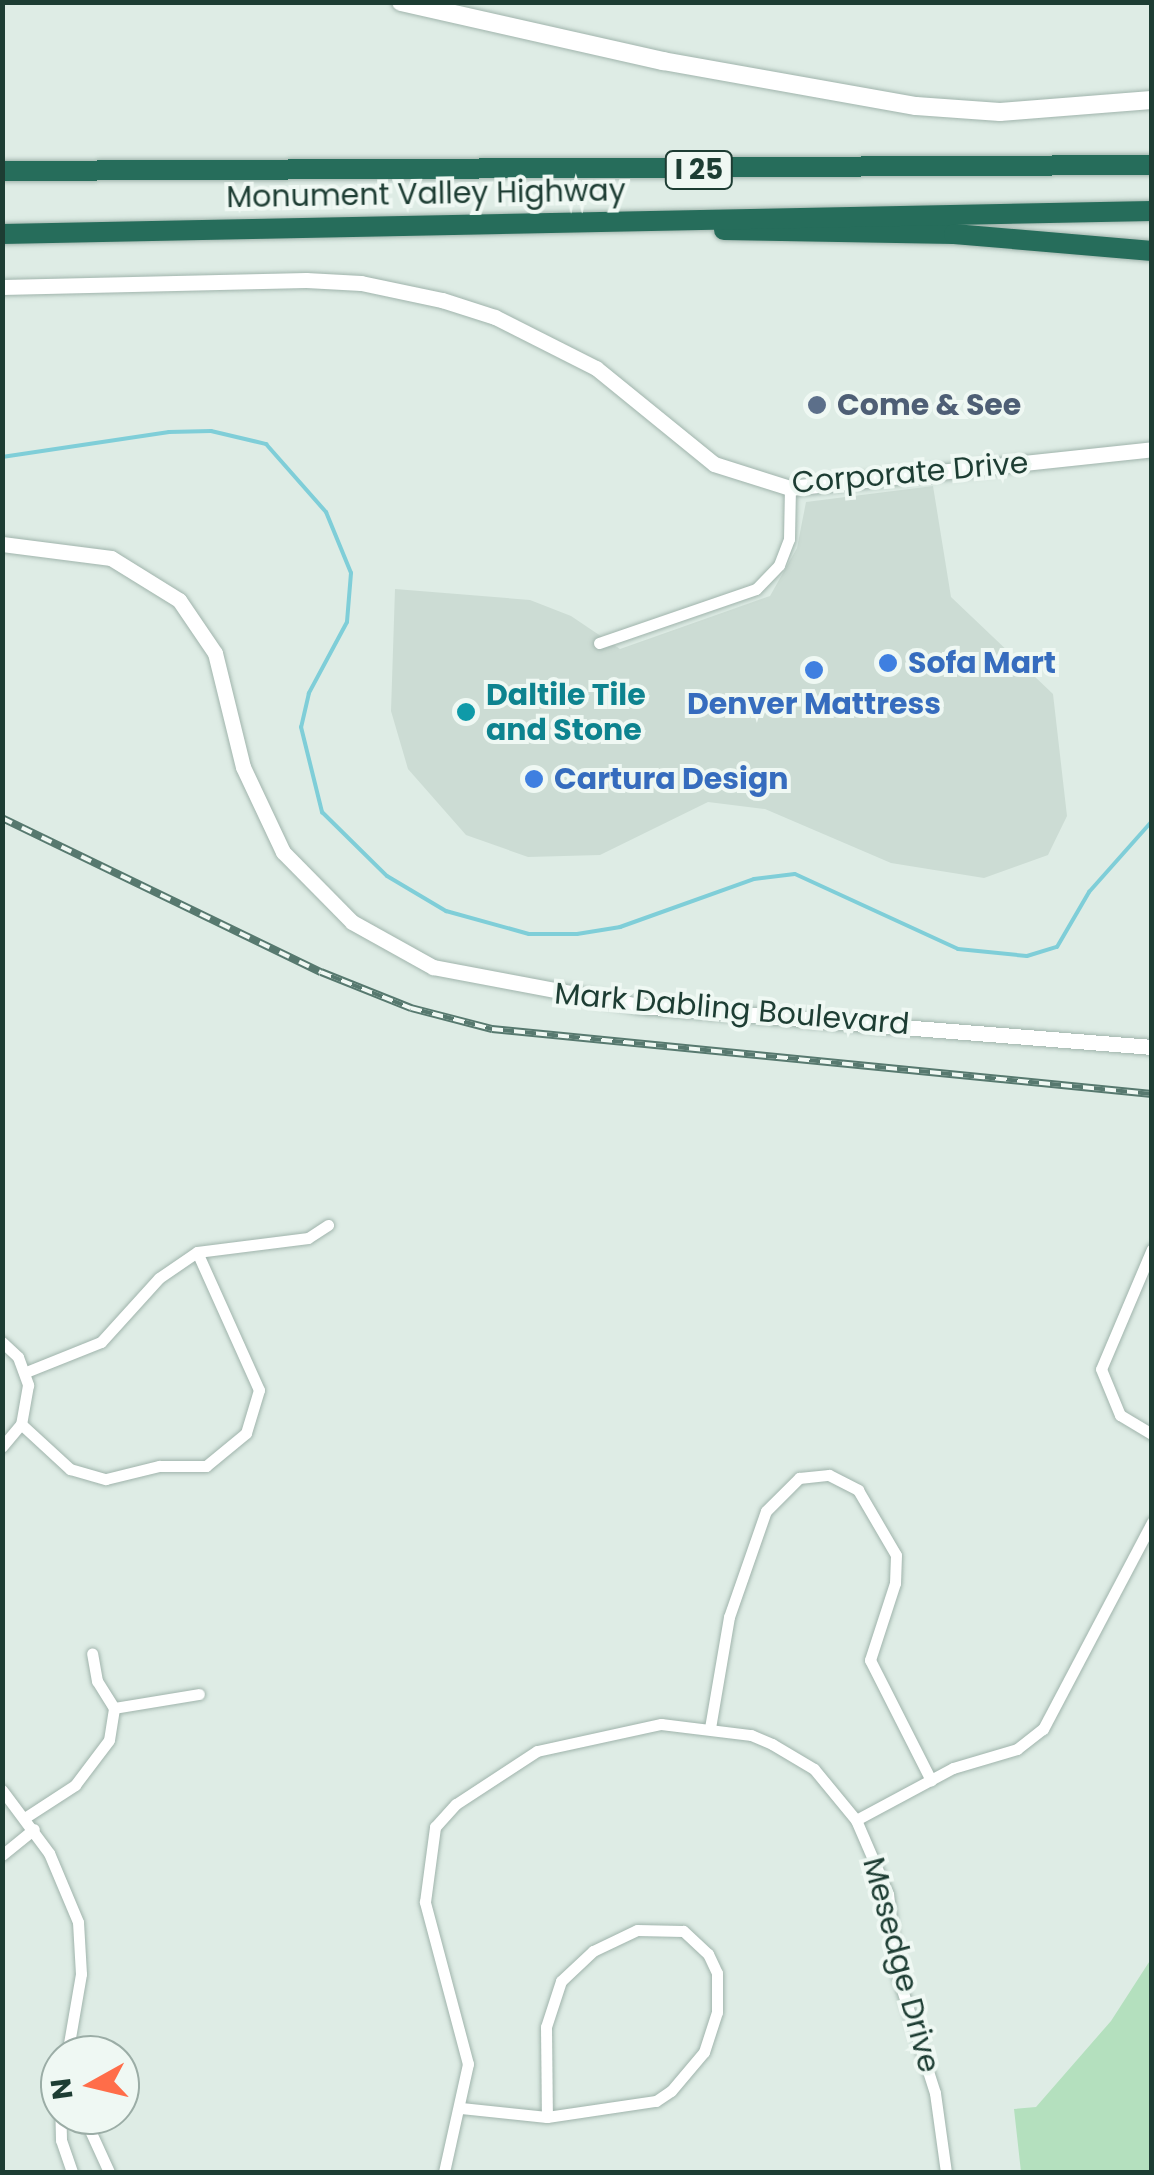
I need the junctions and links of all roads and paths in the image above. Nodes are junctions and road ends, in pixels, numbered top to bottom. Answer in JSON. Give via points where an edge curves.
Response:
{"nodes":[{"id":1,"x":401,"y":2,"type":"edge"},
{"id":2,"x":1152,"y":100,"type":"edge"},
{"id":3,"x":1152,"y":165,"type":"edge"},
{"id":4,"x":2,"y":172,"type":"edge"},
{"id":5,"x":1152,"y":211,"type":"edge"},
{"id":6,"x":648,"y":218,"type":"junction"},
{"id":7,"x":2,"y":234,"type":"edge"},
{"id":8,"x":1152,"y":251,"type":"edge"},
{"id":9,"x":2,"y":286,"type":"edge"},
{"id":10,"x":1152,"y":449,"type":"edge"},
{"id":11,"x":790,"y":488,"type":"junction"},
{"id":12,"x":2,"y":544,"type":"edge"},
{"id":13,"x":598,"y":643,"type":"dead end"},
{"id":14,"x":1152,"y":1047,"type":"edge"},
{"id":15,"x":328,"y":1226,"type":"dead end"},
{"id":16,"x":1152,"y":1249,"type":"edge"},
{"id":17,"x":197,"y":1252,"type":"junction"},
{"id":18,"x":2,"y":1342,"type":"edge"},
{"id":19,"x":26,"y":1372,"type":"junction"},
{"id":20,"x":22,"y":1424,"type":"junction"},
{"id":21,"x":1152,"y":1434,"type":"edge"},
{"id":22,"x":2,"y":1447,"type":"edge"},
{"id":23,"x":1152,"y":1522,"type":"edge"},
{"id":24,"x":92,"y":1653,"type":"dead end"},
{"id":25,"x":199,"y":1694,"type":"dead end"},
{"id":26,"x":114,"y":1708,"type":"junction"},
{"id":27,"x":710,"y":1728,"type":"junction"},
{"id":28,"x":931,"y":1780,"type":"junction"},
{"id":29,"x":2,"y":1790,"type":"edge"},
{"id":30,"x":26,"y":1817,"type":"junction"},
{"id":31,"x":856,"y":1820,"type":"junction"},
{"id":32,"x":34,"y":1830,"type":"junction"},
{"id":33,"x":2,"y":1855,"type":"edge"},
{"id":34,"x":70,"y":2035,"type":"edge"},
{"id":35,"x":462,"y":2108,"type":"junction"},
{"id":36,"x":547,"y":2116,"type":"junction"},
{"id":37,"x":61,"y":2135,"type":"edge"},
{"id":38,"x":92,"y":2135,"type":"edge"},
{"id":39,"x":72,"y":2172,"type":"edge"},
{"id":40,"x":109,"y":2172,"type":"edge"},
{"id":41,"x":444,"y":2172,"type":"edge"},
{"id":42,"x":946,"y":2172,"type":"edge"}],
"edges":[{"from":1,"to":2,"type":"main road","via":[[664,61],[916,106],[1000,112]]},
{"from":3,"to":4,"type":"highway","name":"Monument Valley Highway","number":"I 25"},
{"from":5,"to":6,"type":"highway","name":"Monument Valley Highway","number":"I 25"},
{"from":6,"to":7,"type":"highway","name":"Monument Valley Highway","number":"I 25"},
{"from":6,"to":8,"type":"highway","via":[[705,229],[954,234]]},
{"from":9,"to":11,"type":"street","name":"Corporate Drive","via":[[306,280],[361,283],[442,300],[596,368],[714,464]]},
{"from":10,"to":11,"type":"street","name":"Corporate Drive"},
{"from":11,"to":13,"type":"street","via":[[789,539],[779,565],[756,589]]},
{"from":12,"to":14,"type":"street","name":"Mark Dabling Boulevard","via":[[111,558],[179,600],[215,652],[243,767],[282,852],[352,922],[433,967],[639,1006]]},
{"from":15,"to":17,"type":"street","via":[[308,1238]]},
{"from":16,"to":21,"type":"street","via":[[1102,1369],[1120,1415]]},
{"from":17,"to":19,"type":"street","via":[[159,1278],[101,1342]]},
{"from":17,"to":20,"type":"street","via":[[258,1390],[246,1433],[206,1466],[160,1466],[106,1479],[70,1469]]},
{"from":18,"to":19,"type":"street"},
{"from":19,"to":20,"type":"street"},
{"from":20,"to":22,"type":"street"},
{"from":23,"to":28,"type":"street","via":[[1043,1729],[1017,1749]]},
{"from":24,"to":26,"type":"street","via":[[97,1680]]},
{"from":25,"to":26,"type":"street"},
{"from":26,"to":30,"type":"street","via":[[102,1754],[75,1786]]},
{"from":27,"to":28,"type":"street","via":[[729,1616],[766,1510],[797,1479],[829,1475],[858,1490],[896,1555],[895,1583],[870,1660]]},
{"from":27,"to":31,"type":"street","name":"Mesedge Drive","via":[[751,1735],[792,1754],[832,1786]]},
{"from":27,"to":35,"type":"street","name":"Mesedge Drive","via":[[661,1724],[536,1750],[456,1804],[435,1828],[424,1902],[467,2048]]},
{"from":28,"to":31,"type":"street"},
{"from":29,"to":30,"type":"street"},
{"from":30,"to":32,"type":"street"},
{"from":31,"to":42,"type":"street","name":"Mesedge Drive","via":[[888,1894],[898,1977],[934,2093]]},
{"from":32,"to":33,"type":"street"},
{"from":32,"to":34,"type":"street","via":[[62,1876],[78,1922],[81,1974]]},
{"from":35,"to":36,"type":"street"},
{"from":35,"to":41,"type":"street","name":"Mesedge Drive"},
{"from":36,"to":36,"type":"street","via":[[546,2026],[561,1980],[594,1951],[637,1930],[683,1931],[717,1973],[714,2023],[695,2066],[656,2101]]},
{"from":37,"to":39,"type":"street"},
{"from":38,"to":40,"type":"street"}]}
